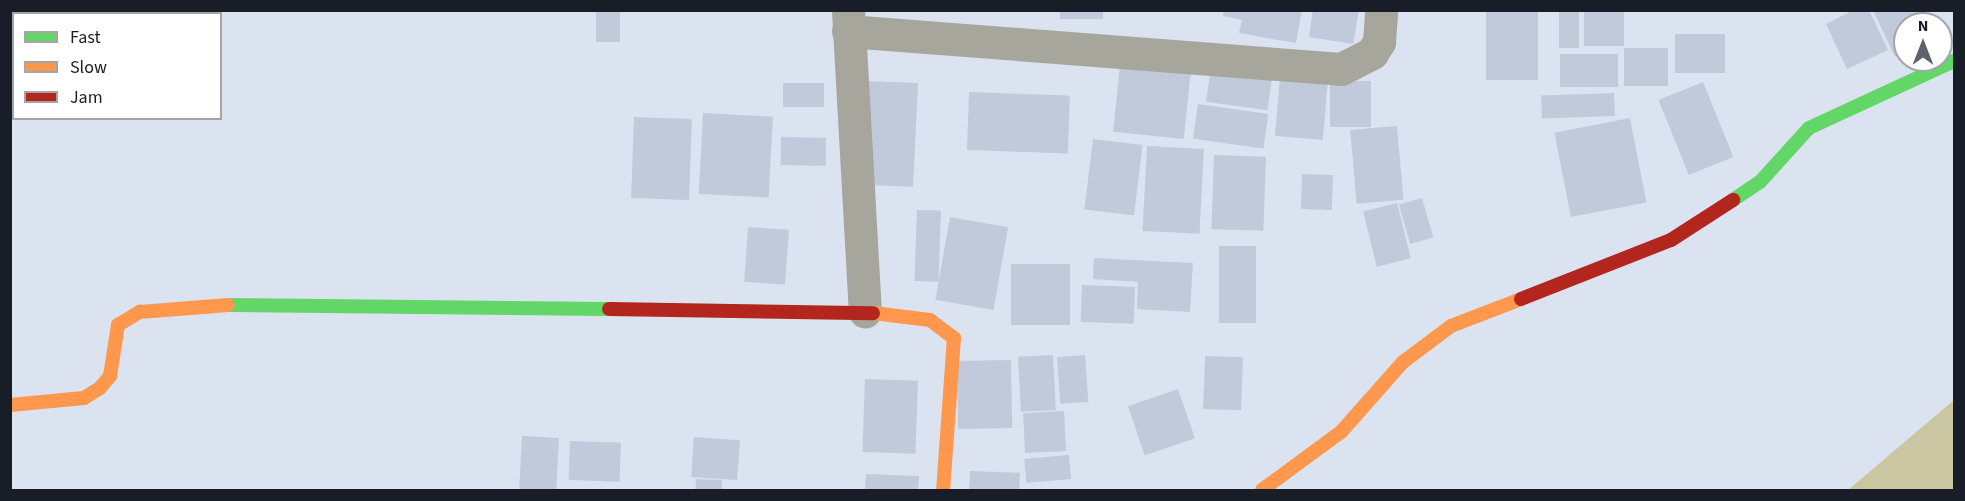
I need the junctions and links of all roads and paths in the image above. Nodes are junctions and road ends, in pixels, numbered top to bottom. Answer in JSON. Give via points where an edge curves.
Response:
{"nodes":[{"id":1,"x":1381,"y":10,"type":"edge"},
{"id":2,"x":848,"y":21,"type":"edge"},
{"id":3,"x":1954,"y":60,"type":"edge"},
{"id":4,"x":865,"y":312,"type":"junction"},
{"id":5,"x":10,"y":405,"type":"edge"},
{"id":6,"x":943,"y":490,"type":"edge"},
{"id":7,"x":1262,"y":490,"type":"edge"}],
"edges":[{"from":1,"to":2,"type":"street","via":[[1379,42],[1372,53],[1341,69]]},
{"from":2,"to":4,"type":"street"},
{"from":3,"to":7,"type":"street","via":[[1809,128],[1760,182],[1671,240],[1451,326],[1403,362],[1341,432]]},
{"from":4,"to":5,"type":"street","via":[[211,305],[140,312],[118,325],[111,376],[100,388],[84,398]]},
{"from":4,"to":6,"type":"street","via":[[930,320],[954,338]]}]}
